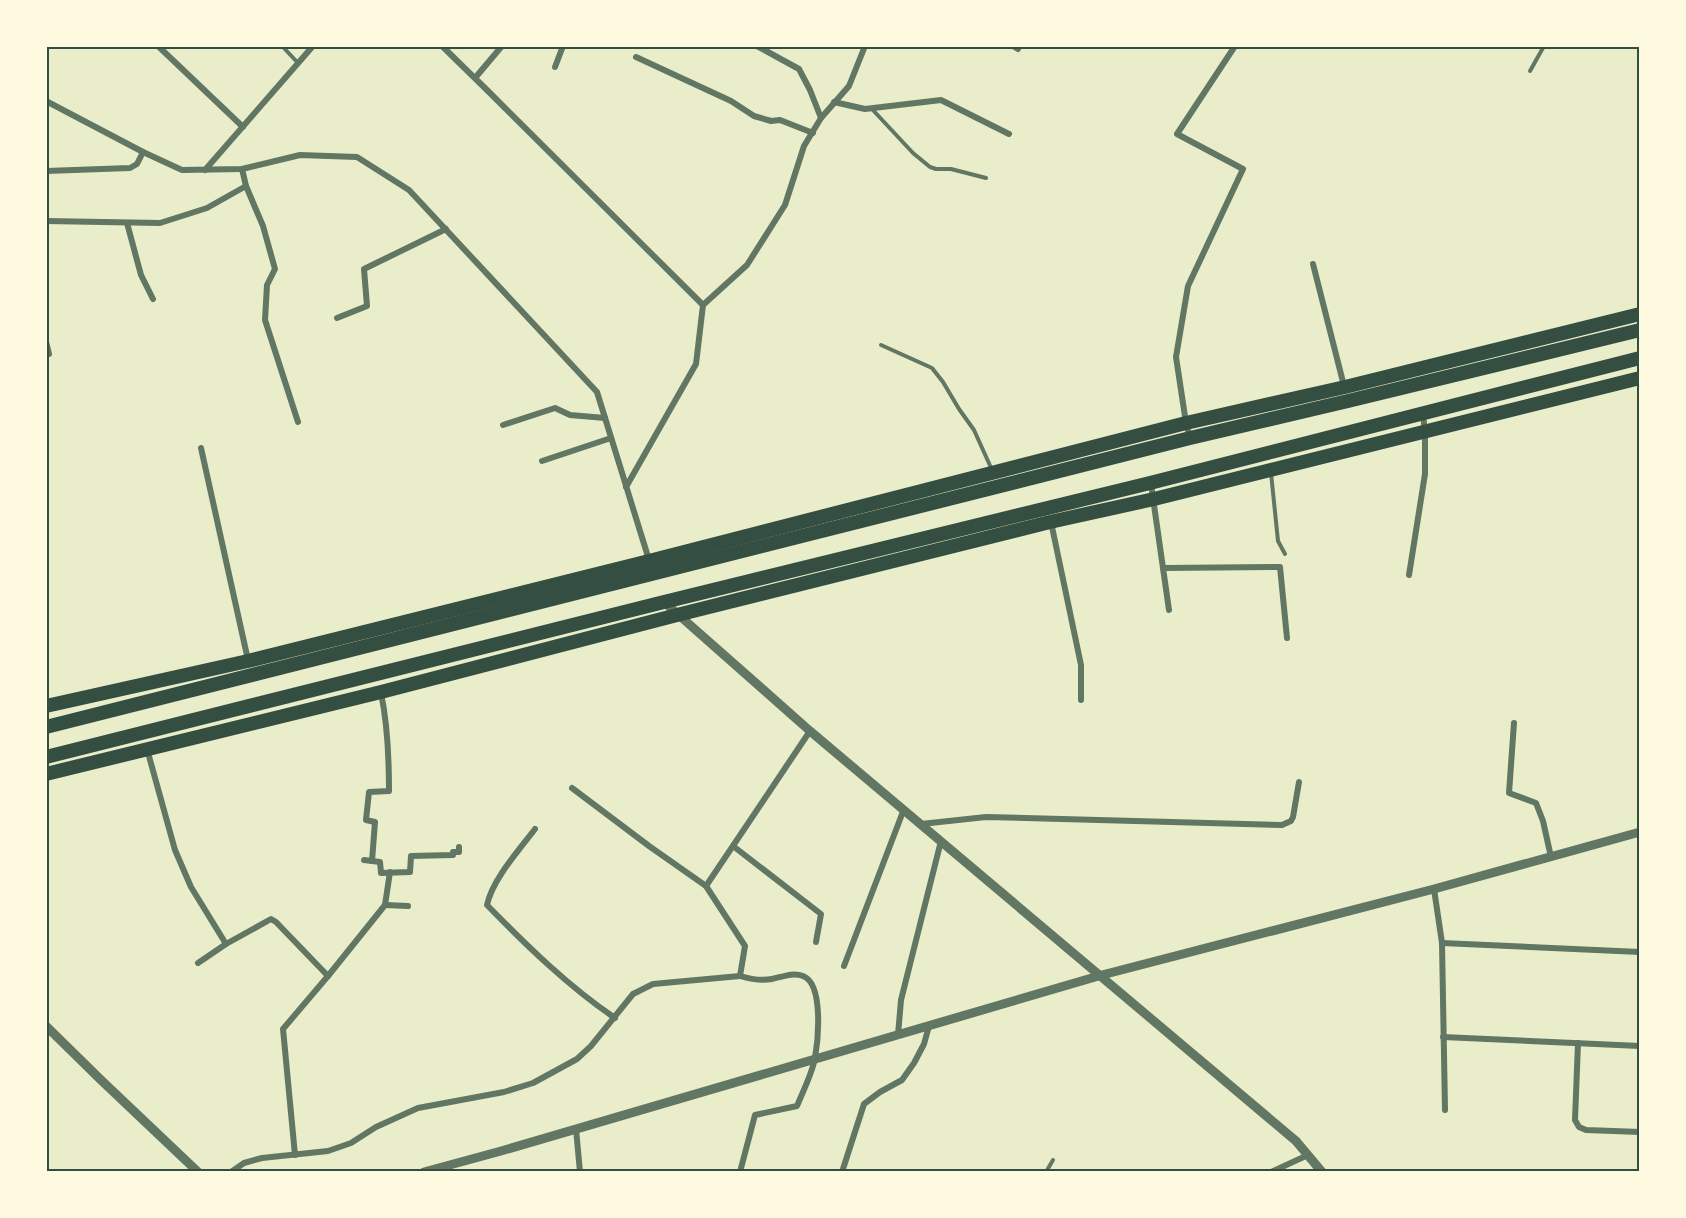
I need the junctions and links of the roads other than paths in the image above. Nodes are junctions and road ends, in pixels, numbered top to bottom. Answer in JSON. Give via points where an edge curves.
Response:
{"nodes":[{"id":1,"x":158,"y":46,"type":"edge"},
{"id":2,"x":282,"y":46,"type":"edge"},
{"id":3,"x":314,"y":46,"type":"edge"},
{"id":4,"x":442,"y":46,"type":"edge"},
{"id":5,"x":502,"y":46,"type":"edge"},
{"id":6,"x":563,"y":46,"type":"edge"},
{"id":7,"x":757,"y":46,"type":"edge"},
{"id":8,"x":865,"y":46,"type":"edge"},
{"id":9,"x":1235,"y":46,"type":"edge"},
{"id":10,"x":1544,"y":46,"type":"edge"},
{"id":11,"x":636,"y":57,"type":"dead end"},
{"id":12,"x":299,"y":63,"type":"junction"},
{"id":13,"x":555,"y":67,"type":"dead end"},
{"id":14,"x":1530,"y":71,"type":"dead end"},
{"id":15,"x":475,"y":78,"type":"junction"},
{"id":16,"x":46,"y":101,"type":"edge"},
{"id":17,"x":834,"y":102,"type":"junction"},
{"id":18,"x":870,"y":108,"type":"junction"},
{"id":19,"x":821,"y":118,"type":"junction"},
{"id":20,"x":243,"y":127,"type":"junction"},
{"id":21,"x":813,"y":133,"type":"junction"},
{"id":22,"x":1009,"y":134,"type":"dead end"},
{"id":23,"x":143,"y":152,"type":"junction"},
{"id":24,"x":242,"y":169,"type":"junction"},
{"id":25,"x":205,"y":170,"type":"junction"},
{"id":26,"x":46,"y":171,"type":"edge"},
{"id":27,"x":986,"y":178,"type":"dead end"},
{"id":28,"x":246,"y":186,"type":"junction"},
{"id":29,"x":46,"y":221,"type":"edge"},
{"id":30,"x":126,"y":223,"type":"junction"},
{"id":31,"x":446,"y":229,"type":"junction"},
{"id":32,"x":1313,"y":264,"type":"dead end"},
{"id":33,"x":153,"y":299,"type":"dead end"},
{"id":34,"x":703,"y":305,"type":"junction"},
{"id":35,"x":1640,"y":314,"type":"edge"},
{"id":36,"x":337,"y":318,"type":"dead end"},
{"id":37,"x":1640,"y":330,"type":"edge"},
{"id":38,"x":46,"y":342,"type":"edge"},
{"id":39,"x":881,"y":345,"type":"dead end"},
{"id":40,"x":49,"y":354,"type":"dead end"},
{"id":41,"x":1640,"y":358,"type":"edge"},
{"id":42,"x":1640,"y":378,"type":"edge"},
{"id":43,"x":1346,"y":394,"type":"junction"},
{"id":44,"x":1423,"y":414,"type":"junction"},
{"id":45,"x":605,"y":417,"type":"junction"},
{"id":46,"x":298,"y":422,"type":"dead end"},
{"id":47,"x":1186,"y":423,"type":"junction"},
{"id":48,"x":503,"y":425,"type":"dead end"},
{"id":49,"x":1425,"y":433,"type":"junction"},
{"id":50,"x":611,"y":438,"type":"junction"},
{"id":51,"x":1190,"y":438,"type":"junction"},
{"id":52,"x":201,"y":448,"type":"dead end"},
{"id":53,"x":542,"y":461,"type":"dead end"},
{"id":54,"x":1270,"y":469,"type":"junction"},
{"id":55,"x":993,"y":473,"type":"junction"},
{"id":56,"x":1150,"y":483,"type":"junction"},
{"id":57,"x":626,"y":487,"type":"junction"},
{"id":58,"x":1154,"y":499,"type":"junction"},
{"id":59,"x":1050,"y":522,"type":"junction"},
{"id":60,"x":1285,"y":554,"type":"dead end"},
{"id":61,"x":651,"y":567,"type":"junction"},
{"id":62,"x":1163,"y":568,"type":"junction"},
{"id":63,"x":1409,"y":575,"type":"dead end"},
{"id":64,"x":664,"y":602,"type":"junction"},
{"id":65,"x":1169,"y":610,"type":"dead end"},
{"id":66,"x":677,"y":615,"type":"junction"},
{"id":67,"x":1287,"y":638,"type":"dead end"},
{"id":68,"x":248,"y":661,"type":"junction"},
{"id":69,"x":381,"y":692,"type":"junction"},
{"id":70,"x":1081,"y":700,"type":"dead end"},
{"id":71,"x":46,"y":706,"type":"edge"},
{"id":72,"x":1514,"y":723,"type":"dead end"},
{"id":73,"x":46,"y":727,"type":"edge"},
{"id":74,"x":810,"y":730,"type":"junction"},
{"id":75,"x":147,"y":749,"type":"junction"},
{"id":76,"x":46,"y":757,"type":"edge"},
{"id":77,"x":46,"y":774,"type":"edge"},
{"id":78,"x":1299,"y":783,"type":"dead end"},
{"id":79,"x":572,"y":788,"type":"dead end"},
{"id":80,"x":904,"y":809,"type":"junction"},
{"id":81,"x":921,"y":824,"type":"junction"},
{"id":82,"x":535,"y":829,"type":"dead end"},
{"id":83,"x":1640,"y":832,"type":"edge"},
{"id":84,"x":941,"y":841,"type":"junction"},
{"id":85,"x":733,"y":846,"type":"junction"},
{"id":86,"x":459,"y":847,"type":"dead end"},
{"id":87,"x":1551,"y":857,"type":"junction"},
{"id":88,"x":364,"y":860,"type":"dead end"},
{"id":89,"x":372,"y":861,"type":"junction"},
{"id":90,"x":390,"y":872,"type":"junction"},
{"id":91,"x":706,"y":886,"type":"junction"},
{"id":92,"x":1434,"y":889,"type":"junction"},
{"id":93,"x":385,"y":905,"type":"junction"},
{"id":94,"x":408,"y":906,"type":"dead end"},
{"id":95,"x":816,"y":942,"type":"dead end"},
{"id":96,"x":1442,"y":943,"type":"junction"},
{"id":97,"x":225,"y":944,"type":"junction"},
{"id":98,"x":1640,"y":952,"type":"edge"},
{"id":99,"x":198,"y":963,"type":"dead end"},
{"id":100,"x":844,"y":966,"type":"dead end"},
{"id":101,"x":1102,"y":975,"type":"junction"},
{"id":102,"x":328,"y":976,"type":"junction"},
{"id":103,"x":740,"y":976,"type":"junction"},
{"id":104,"x":615,"y":1018,"type":"junction"},
{"id":105,"x":46,"y":1026,"type":"edge"},
{"id":106,"x":929,"y":1026,"type":"junction"},
{"id":107,"x":898,"y":1035,"type":"junction"},
{"id":108,"x":1443,"y":1037,"type":"junction"},
{"id":109,"x":1578,"y":1043,"type":"junction"},
{"id":110,"x":1640,"y":1046,"type":"edge"},
{"id":111,"x":815,"y":1059,"type":"junction"},
{"id":112,"x":1445,"y":1110,"type":"dead end"},
{"id":113,"x":576,"y":1129,"type":"junction"},
{"id":114,"x":1640,"y":1132,"type":"edge"},
{"id":115,"x":295,"y":1155,"type":"junction"},
{"id":116,"x":1308,"y":1155,"type":"junction"},
{"id":117,"x":1053,"y":1160,"type":"dead end"},
{"id":118,"x":198,"y":1172,"type":"edge"},
{"id":119,"x":231,"y":1172,"type":"edge"},
{"id":120,"x":424,"y":1172,"type":"edge"},
{"id":121,"x":580,"y":1172,"type":"edge"},
{"id":122,"x":740,"y":1172,"type":"edge"},
{"id":123,"x":842,"y":1172,"type":"edge"},
{"id":124,"x":1046,"y":1172,"type":"edge"},
{"id":125,"x":1271,"y":1172,"type":"edge"},
{"id":126,"x":1322,"y":1172,"type":"edge"}],
"edges":[{"from":1,"to":20,"type":"street"},
{"from":2,"to":12,"type":"lane"},
{"from":3,"to":12,"type":"street"},
{"from":4,"to":15,"type":"street"},
{"from":5,"to":15,"type":"street"},
{"from":6,"to":13,"type":"street"},
{"from":7,"to":19,"type":"street","via":[[799,69]]},
{"from":8,"to":17,"type":"street","via":[[849,86]]},
{"from":9,"to":47,"type":"street","via":[[1177,134],[1243,169],[1188,286],[1176,357]]},
{"from":10,"to":14,"type":"lane"},
{"from":11,"to":21,"type":"street","via":[[731,101],[754,116],[780,120]]},
{"from":12,"to":20,"type":"street"},
{"from":15,"to":34,"type":"street"},
{"from":16,"to":23,"type":"street"},
{"from":17,"to":18,"type":"street"},
{"from":17,"to":19,"type":"street"},
{"from":18,"to":22,"type":"street","via":[[941,100]]},
{"from":18,"to":27,"type":"lane","via":[[930,167]]},
{"from":19,"to":21,"type":"street"},
{"from":20,"to":25,"type":"street"},
{"from":21,"to":34,"type":"street","via":[[804,146],[785,205],[747,265]]},
{"from":23,"to":25,"type":"street","via":[[182,170]]},
{"from":23,"to":26,"type":"street","via":[[130,168]]},
{"from":24,"to":25,"type":"street"},
{"from":24,"to":28,"type":"street"},
{"from":24,"to":31,"type":"street","via":[[300,155],[357,157],[409,190]]},
{"from":28,"to":30,"type":"street","via":[[207,208],[160,223]]},
{"from":28,"to":46,"type":"street","via":[[275,268],[267,285],[265,320]]},
{"from":29,"to":30,"type":"street"},
{"from":30,"to":33,"type":"street","via":[[141,275]]},
{"from":31,"to":36,"type":"street","via":[[364,269],[367,306]]},
{"from":31,"to":45,"type":"street","via":[[597,392]]},
{"from":32,"to":43,"type":"street"},
{"from":34,"to":57,"type":"street","via":[[696,364]]},
{"from":35,"to":43,"type":"highway"},
{"from":37,"to":43,"type":"highway"},
{"from":38,"to":40,"type":"street"},
{"from":39,"to":55,"type":"lane","via":[[932,368],[974,430]]},
{"from":41,"to":44,"type":"highway"},
{"from":42,"to":49,"type":"highway"},
{"from":43,"to":47,"type":"highway"},
{"from":43,"to":51,"type":"highway"},
{"from":44,"to":49,"type":"street"},
{"from":44,"to":56,"type":"highway"},
{"from":45,"to":48,"type":"street","via":[[570,415],[555,408]]},
{"from":45,"to":50,"type":"street"},
{"from":47,"to":51,"type":"street"},
{"from":47,"to":55,"type":"highway"},
{"from":49,"to":54,"type":"highway"},
{"from":49,"to":63,"type":"street","via":[[1425,474]]},
{"from":50,"to":53,"type":"street"},
{"from":50,"to":57,"type":"street"},
{"from":51,"to":61,"type":"highway"},
{"from":52,"to":68,"type":"street"},
{"from":54,"to":58,"type":"highway"},
{"from":54,"to":60,"type":"lane","via":[[1278,542]]},
{"from":55,"to":61,"type":"highway"},
{"from":56,"to":58,"type":"street"},
{"from":56,"to":64,"type":"highway"},
{"from":57,"to":61,"type":"street"},
{"from":58,"to":59,"type":"highway"},
{"from":58,"to":62,"type":"street"},
{"from":59,"to":66,"type":"highway"},
{"from":59,"to":70,"type":"street","via":[[1081,665]]},
{"from":61,"to":68,"type":"highway"},
{"from":61,"to":73,"type":"highway"},
{"from":62,"to":65,"type":"street"},
{"from":62,"to":67,"type":"street","via":[[1280,567]]},
{"from":64,"to":66,"type":"street"},
{"from":64,"to":76,"type":"highway"},
{"from":66,"to":69,"type":"highway"},
{"from":66,"to":74,"type":"street"},
{"from":68,"to":71,"type":"highway"},
{"from":69,"to":75,"type":"highway"},
{"from":69,"to":89,"type":"street","via":[[387,723],[389,791],[369,792],[366,820],[375,822]]},
{"from":72,"to":87,"type":"street","via":[[1509,793],[1536,803]]},
{"from":74,"to":80,"type":"street"},
{"from":74,"to":85,"type":"street"},
{"from":75,"to":77,"type":"highway"},
{"from":75,"to":97,"type":"street","via":[[175,850],[191,887]]},
{"from":78,"to":81,"type":"street","via":[[1292,821],[1282,825],[986,817]]},
{"from":79,"to":91,"type":"street"},
{"from":80,"to":81,"type":"street"},
{"from":80,"to":100,"type":"street"},
{"from":81,"to":84,"type":"street"},
{"from":82,"to":104,"type":"street","via":[[506,868],[487,905],[520,940]]},
{"from":83,"to":87,"type":"street"},
{"from":84,"to":101,"type":"street"},
{"from":84,"to":107,"type":"street","via":[[901,1000]]},
{"from":85,"to":91,"type":"street"},
{"from":85,"to":95,"type":"street","via":[[821,914]]},
{"from":86,"to":90,"type":"street","via":[[453,855],[411,856],[410,872]]},
{"from":87,"to":92,"type":"street"},
{"from":88,"to":89,"type":"street"},
{"from":89,"to":90,"type":"street","via":[[380,862],[381,873]]},
{"from":90,"to":93,"type":"street"},
{"from":91,"to":103,"type":"street","via":[[746,946]]},
{"from":92,"to":96,"type":"street"},
{"from":92,"to":101,"type":"street"},
{"from":93,"to":94,"type":"street"},
{"from":93,"to":102,"type":"street"},
{"from":96,"to":98,"type":"street"},
{"from":96,"to":108,"type":"street"},
{"from":97,"to":99,"type":"street"},
{"from":97,"to":102,"type":"street","via":[[271,919]]},
{"from":101,"to":106,"type":"street"},
{"from":101,"to":116,"type":"street"},
{"from":102,"to":115,"type":"street","via":[[283,1029]]},
{"from":103,"to":104,"type":"street","via":[[654,984],[633,994]]},
{"from":103,"to":111,"type":"street","via":[[770,980],[805,976],[812,983],[818,1005]]},
{"from":104,"to":115,"type":"street","via":[[577,1059],[533,1083],[418,1108],[351,1143],[328,1151]]},
{"from":105,"to":118,"type":"street"},
{"from":106,"to":107,"type":"street"},
{"from":106,"to":123,"type":"street","via":[[924,1044],[902,1080],[864,1104]]},
{"from":107,"to":111,"type":"street"},
{"from":108,"to":109,"type":"street"},
{"from":108,"to":112,"type":"street"},
{"from":109,"to":110,"type":"street"},
{"from":109,"to":114,"type":"street","via":[[1575,1120],[1579,1127]]},
{"from":111,"to":113,"type":"street"},
{"from":111,"to":122,"type":"street","via":[[797,1106],[755,1115]]},
{"from":113,"to":120,"type":"street"},
{"from":113,"to":121,"type":"street"},
{"from":115,"to":119,"type":"street","via":[[262,1158]]},
{"from":116,"to":125,"type":"street"},
{"from":116,"to":126,"type":"street"},
{"from":117,"to":124,"type":"lane"}]}
